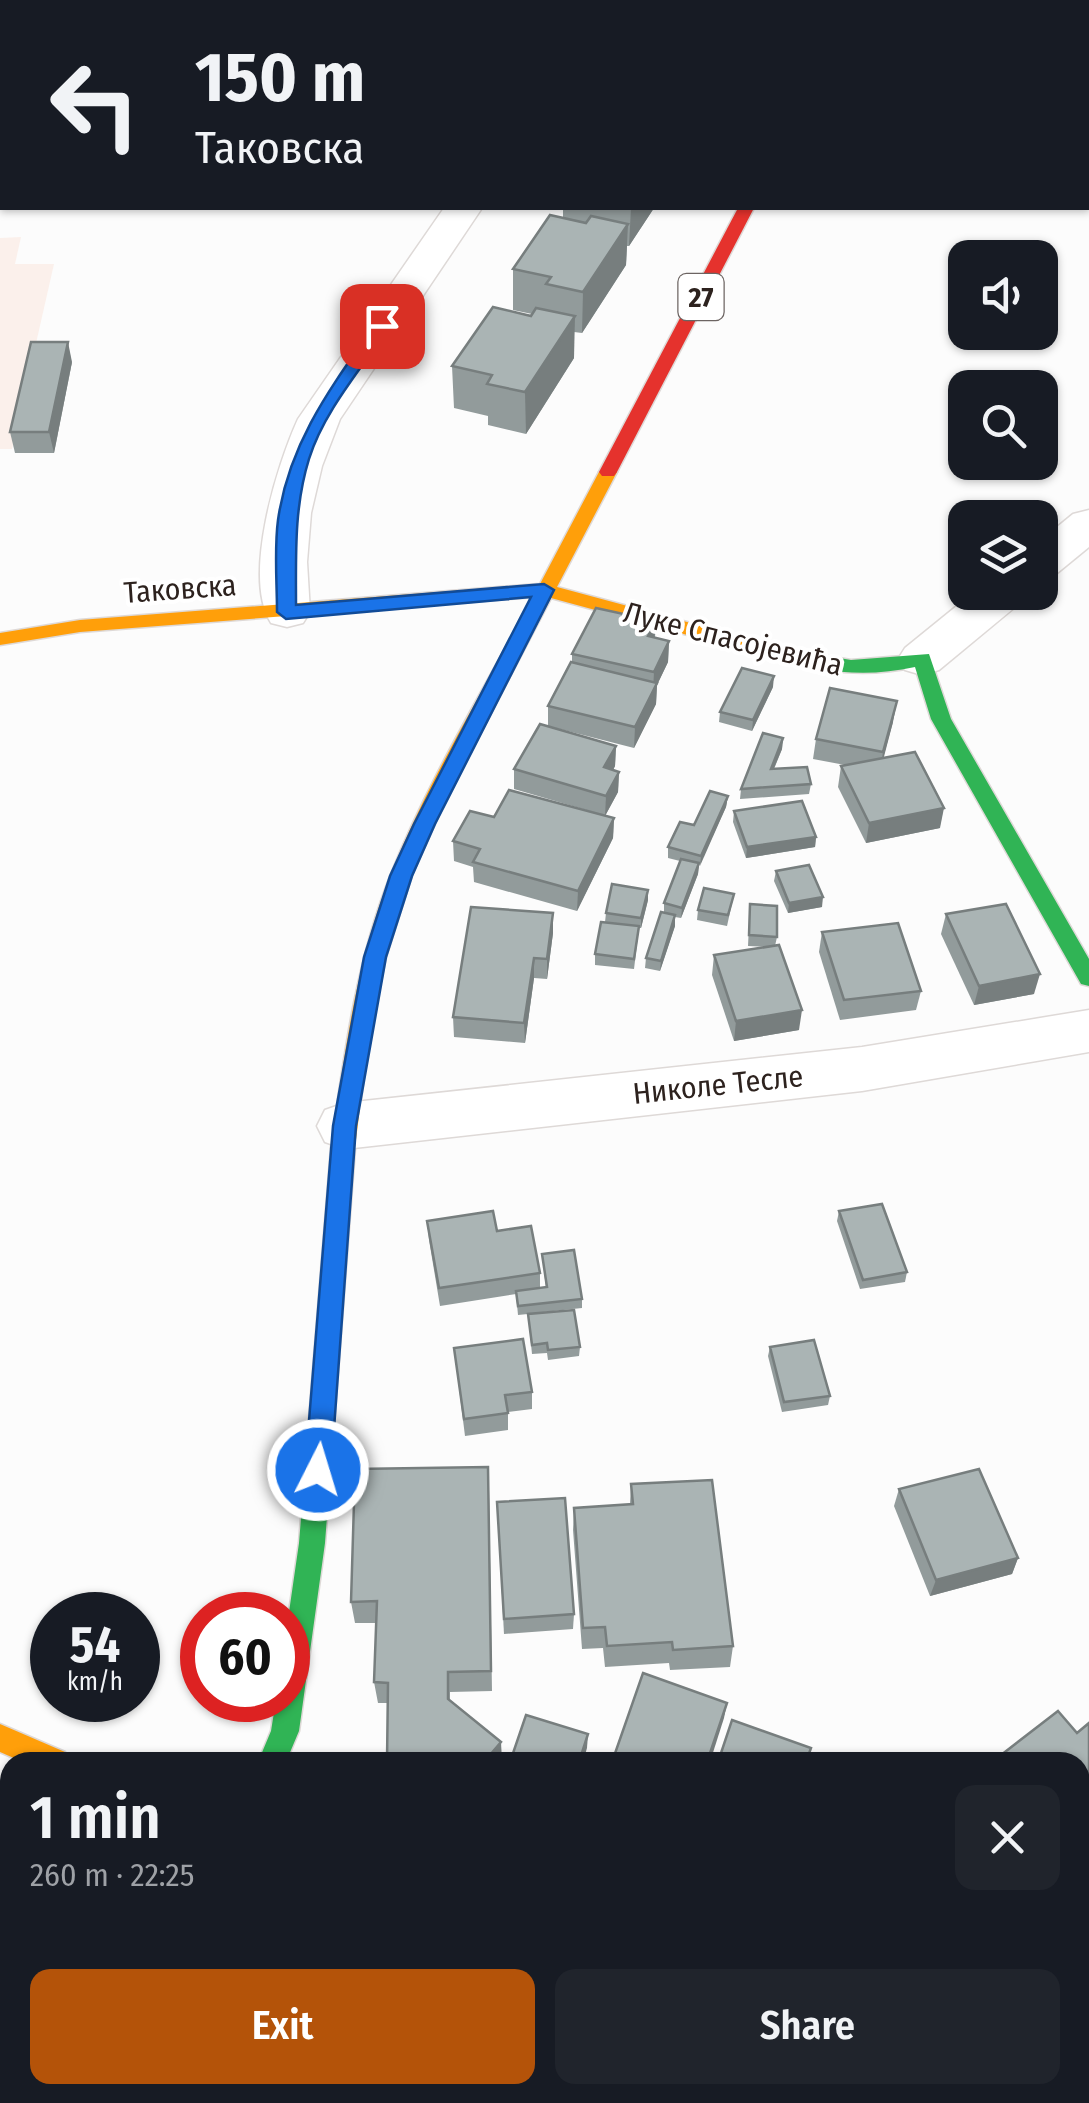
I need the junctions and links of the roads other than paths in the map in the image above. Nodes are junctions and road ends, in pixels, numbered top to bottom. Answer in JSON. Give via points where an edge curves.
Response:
{"nodes":[{"id":1,"x":462,"y":210,"type":"edge"},
{"id":2,"x":745,"y":210,"type":"edge"},
{"id":3,"x":1089,"y":524,"type":"edge"},
{"id":4,"x":1058,"y":549,"type":"edge"},
{"id":5,"x":544,"y":590,"type":"junction"},
{"id":6,"x":982,"y":610,"type":"edge"},
{"id":7,"x":286,"y":612,"type":"junction"},
{"id":8,"x":0,"y":639,"type":"edge"},
{"id":9,"x":922,"y":659,"type":"junction"},
{"id":10,"x":1089,"y":978,"type":"edge"},
{"id":11,"x":1089,"y":1032,"type":"edge"},
{"id":12,"x":345,"y":1126,"type":"junction"},
{"id":13,"x":0,"y":1738,"type":"edge"},
{"id":14,"x":32,"y":1752,"type":"edge"},
{"id":15,"x":276,"y":1752,"type":"edge"}],
"edges":[{"from":1,"to":7,"type":"street","via":[[319,419],[301,457],[286,522]]},
{"from":2,"to":5,"type":"main road","number":"27"},
{"from":3,"to":4,"type":"street"},
{"from":5,"to":7,"type":"main road","name":"Таковска"},
{"from":5,"to":9,"type":"main road","name":"Луке Спасојевића","via":[[837,669],[883,669]]},
{"from":5,"to":12,"type":"main road","number":"27","via":[[401,876],[375,957]]},
{"from":6,"to":9,"type":"street","name":"Луке Спасојевића"},
{"from":7,"to":8,"type":"main road","name":"Таковска","via":[[80,626]]},
{"from":9,"to":10,"type":"main road","via":[[941,718]]},
{"from":11,"to":12,"type":"street","name":"Николе Тесле","via":[[862,1069]]},
{"from":12,"to":15,"type":"main road","number":"27","via":[[312,1544],[285,1731]]},
{"from":13,"to":14,"type":"main road"}]}
